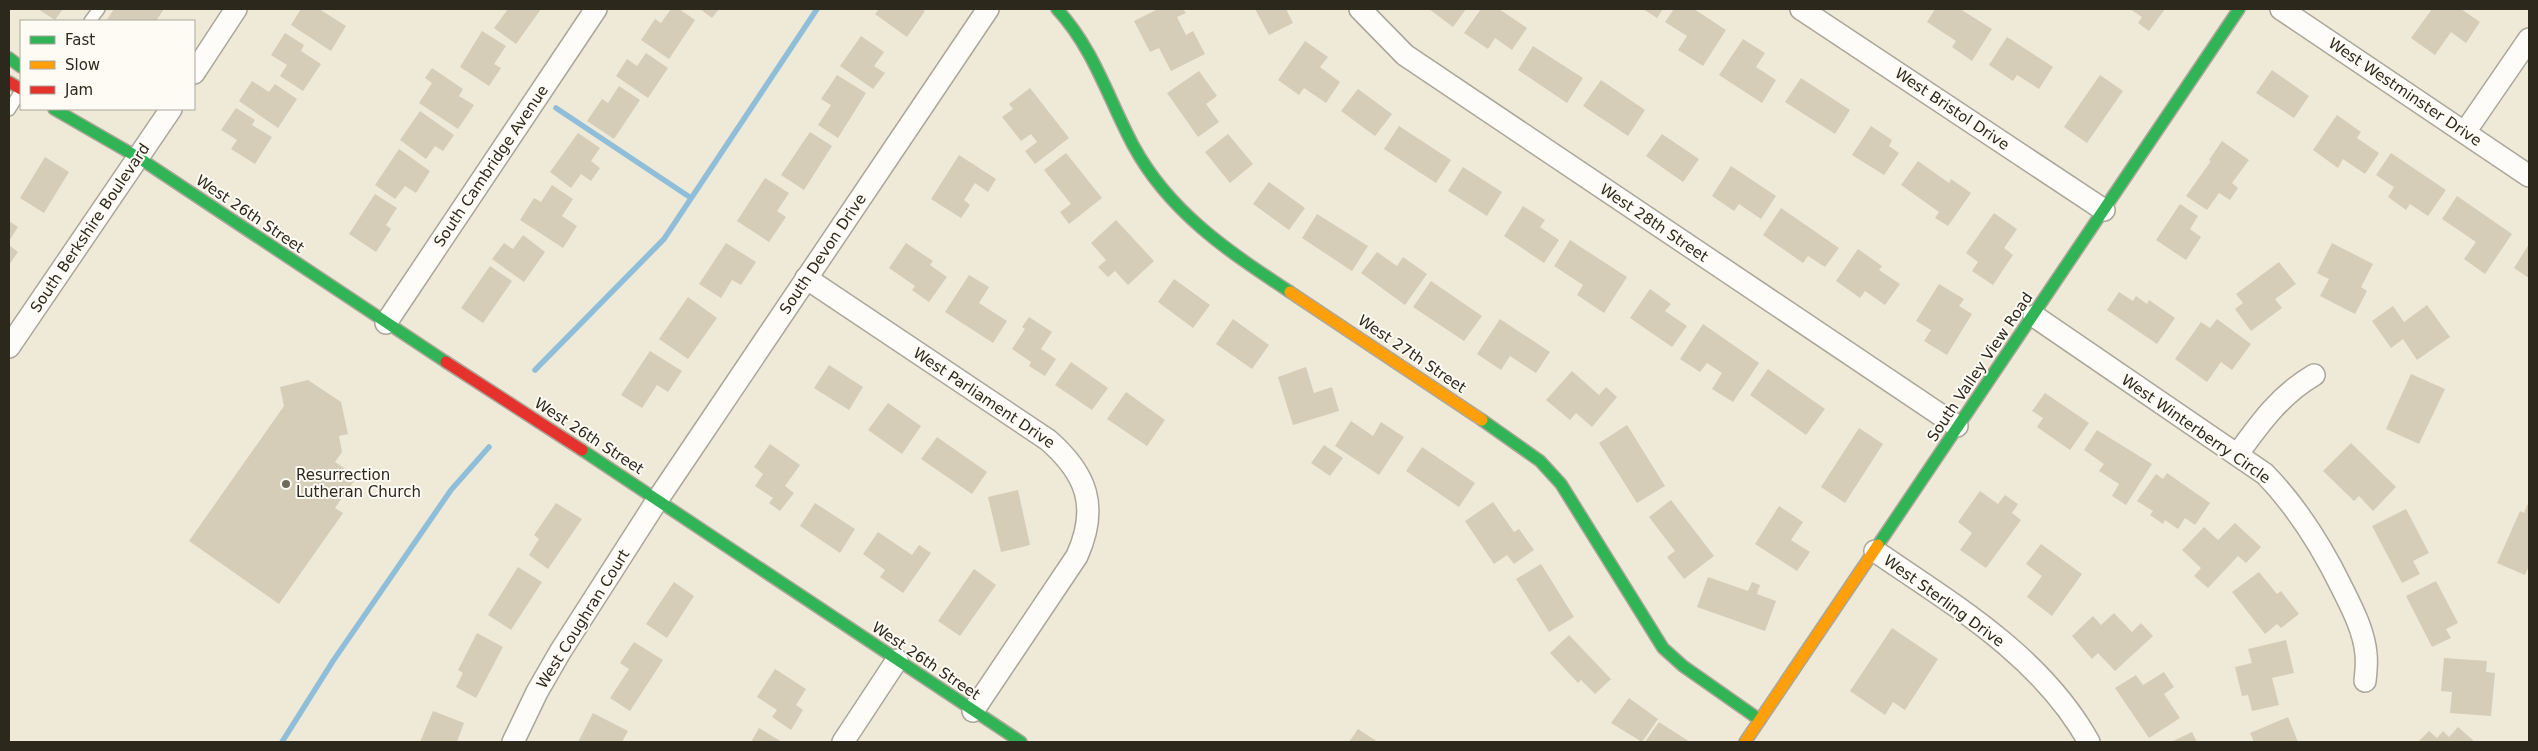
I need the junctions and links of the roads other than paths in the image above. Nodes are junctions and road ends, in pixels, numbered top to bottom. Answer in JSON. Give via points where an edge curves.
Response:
{"nodes":[{"id":1,"x":99,"y":9,"type":"edge"},
{"id":2,"x":236,"y":9,"type":"edge"},
{"id":3,"x":596,"y":9,"type":"edge"},
{"id":4,"x":988,"y":9,"type":"edge"},
{"id":5,"x":1057,"y":9,"type":"edge"},
{"id":6,"x":1360,"y":9,"type":"edge"},
{"id":7,"x":1801,"y":9,"type":"edge"},
{"id":8,"x":2239,"y":9,"type":"edge"},
{"id":9,"x":2281,"y":9,"type":"edge"},
{"id":10,"x":91,"y":20,"type":"edge"},
{"id":11,"x":2529,"y":39,"type":"edge"},
{"id":12,"x":9,"y":58,"type":"edge"},
{"id":13,"x":20,"y":66,"type":"edge"},
{"id":14,"x":195,"y":71,"type":"edge"},
{"id":15,"x":9,"y":82,"type":"edge"},
{"id":16,"x":20,"y":89,"type":"edge"},
{"id":17,"x":20,"y":92,"type":"edge"},
{"id":18,"x":9,"y":110,"type":"edge"},
{"id":19,"x":56,"y":110,"type":"edge"},
{"id":20,"x":76,"y":110,"type":"edge"},
{"id":21,"x":170,"y":110,"type":"edge"},
{"id":22,"x":2466,"y":132,"type":"junction"},
{"id":23,"x":139,"y":158,"type":"junction"},
{"id":24,"x":2529,"y":176,"type":"edge"},
{"id":25,"x":2104,"y":210,"type":"junction"},
{"id":26,"x":806,"y":278,"type":"junction"},
{"id":27,"x":2034,"y":316,"type":"junction"},
{"id":28,"x":386,"y":323,"type":"junction"},
{"id":29,"x":9,"y":347,"type":"edge"},
{"id":30,"x":2314,"y":375,"type":"dead end"},
{"id":31,"x":1957,"y":426,"type":"junction"},
{"id":32,"x":2237,"y":455,"type":"junction"},
{"id":33,"x":658,"y":499,"type":"junction"},
{"id":34,"x":1875,"y":551,"type":"junction"},
{"id":35,"x":898,"y":660,"type":"junction"},
{"id":36,"x":2366,"y":681,"type":"dead end"},
{"id":37,"x":973,"y":711,"type":"junction"},
{"id":38,"x":1760,"y":720,"type":"junction"},
{"id":39,"x":513,"y":742,"type":"edge"},
{"id":40,"x":843,"y":742,"type":"edge"},
{"id":41,"x":1021,"y":742,"type":"edge"},
{"id":42,"x":1745,"y":742,"type":"edge"},
{"id":43,"x":2089,"y":742,"type":"edge"}],
"edges":[{"from":1,"to":10,"type":"lane"},
{"from":2,"to":14,"type":"street"},
{"from":3,"to":28,"type":"street","name":"South Cambridge Avenue"},
{"from":4,"to":26,"type":"street","name":"South Devon Drive"},
{"from":5,"to":38,"type":"street","name":"West 27th Street","via":[[1067,18],[1094,64],[1134,147],[1193,223],[1223,248],[1442,392],[1540,461],[1561,484],[1664,648],[1683,666]]},
{"from":6,"to":31,"type":"street","name":"West 28th Street","via":[[1404,55]]},
{"from":7,"to":25,"type":"street","name":"West Bristol Drive"},
{"from":8,"to":25,"type":"street","name":"South Valley View Road"},
{"from":9,"to":22,"type":"street","name":"West Westminster Drive"},
{"from":11,"to":22,"type":"street"},
{"from":12,"to":13,"type":"street"},
{"from":15,"to":16,"type":"street"},
{"from":17,"to":18,"type":"lane"},
{"from":19,"to":23,"type":"street","name":"West 26th Street"},
{"from":20,"to":23,"type":"street","name":"West 26th Street"},
{"from":21,"to":23,"type":"street","name":"South Berkshire Boulevard"},
{"from":22,"to":24,"type":"street","name":"West Westminster Drive"},
{"from":23,"to":28,"type":"street","name":"West 26th Street"},
{"from":23,"to":29,"type":"street","name":"South Berkshire Boulevard"},
{"from":25,"to":27,"type":"street","name":"South Valley View Road"},
{"from":26,"to":33,"type":"street","name":"South Devon Drive"},
{"from":26,"to":37,"type":"street","name":"West Parliament Drive","via":[[1048,440],[1080,477],[1088,519],[1085,538],[1077,556]]},
{"from":27,"to":31,"type":"street","name":"South Valley View Road"},
{"from":27,"to":32,"type":"street","name":"West Winterberry Circle"},
{"from":28,"to":33,"type":"street","name":"West 26th Street"},
{"from":30,"to":32,"type":"street","via":[[2296,385],[2267,413]]},
{"from":31,"to":34,"type":"street","name":"South Valley View Road"},
{"from":32,"to":36,"type":"street","name":"West Winterberry Circle","via":[[2286,495],[2327,556],[2361,631],[2366,653]]},
{"from":33,"to":35,"type":"street","name":"West 26th Street"},
{"from":33,"to":39,"type":"street","name":"West Coughran Court","via":[[560,652]]},
{"from":34,"to":38,"type":"street","name":"South Valley View Road"},
{"from":34,"to":43,"type":"street","name":"West Sterling Drive","via":[[1968,614],[2027,662],[2058,695]]},
{"from":35,"to":37,"type":"street","name":"West 26th Street"},
{"from":35,"to":40,"type":"street"},
{"from":37,"to":41,"type":"street","name":"West 26th Street"},
{"from":38,"to":42,"type":"street","name":"South Valley View Road"}]}
